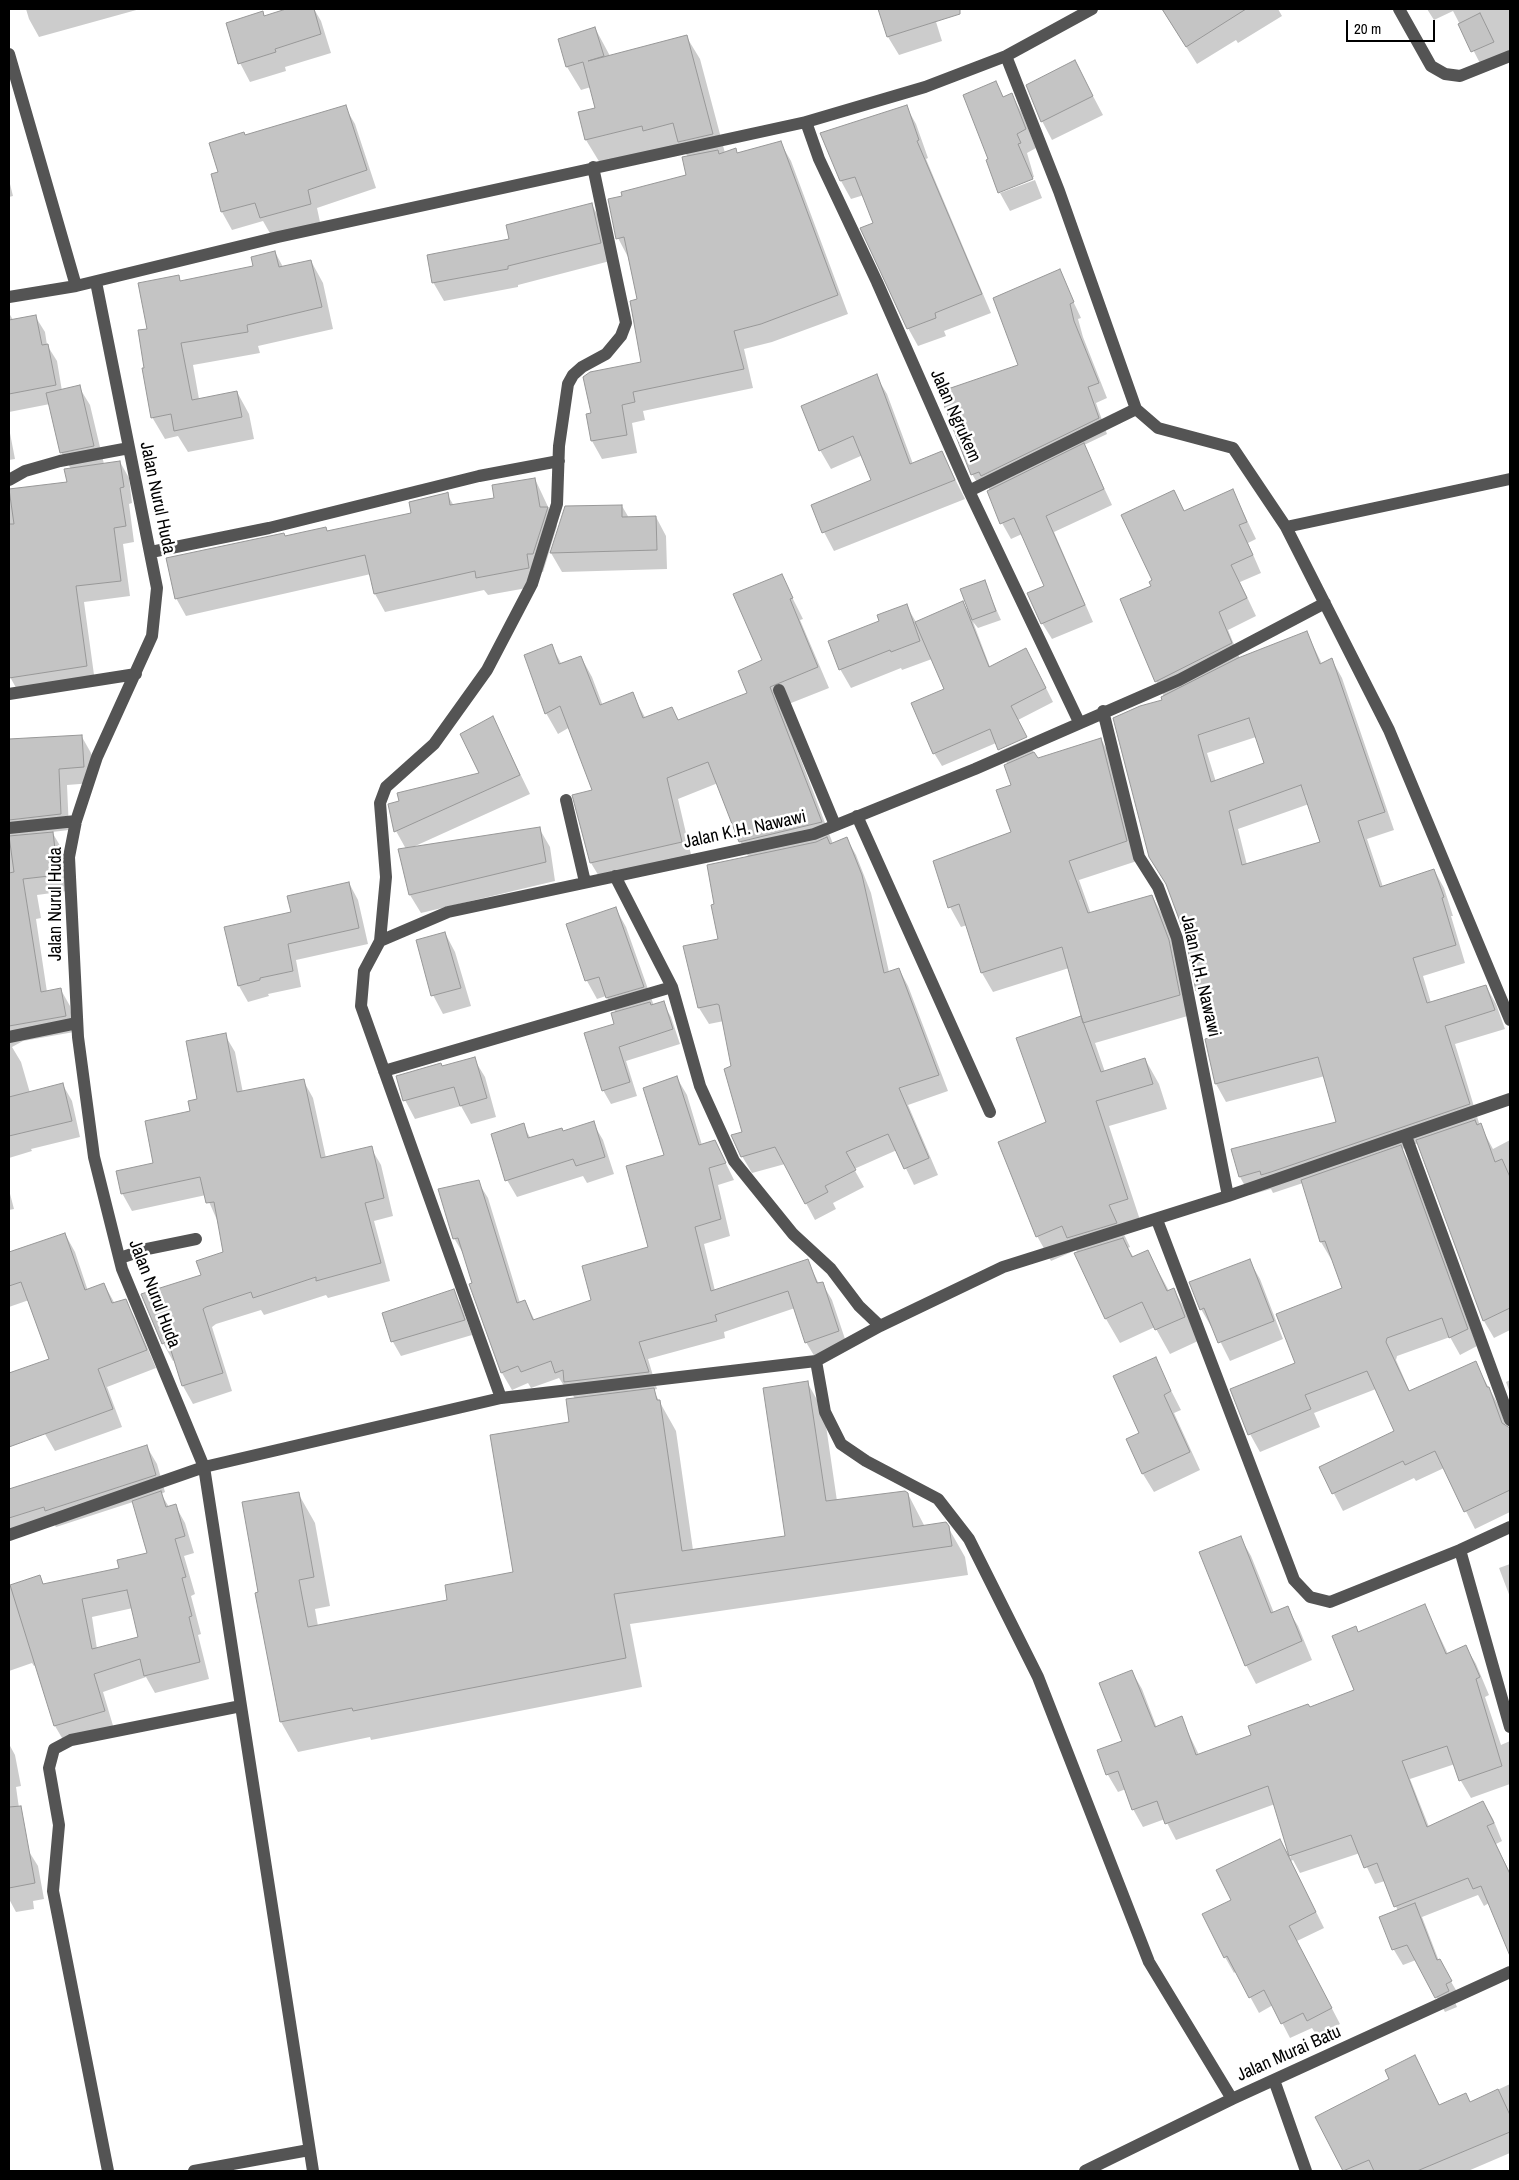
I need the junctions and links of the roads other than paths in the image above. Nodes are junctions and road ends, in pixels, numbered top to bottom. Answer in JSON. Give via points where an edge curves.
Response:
{"nodes":[{"id":1,"x":1092,"y":9,"type":"edge"},
{"id":2,"x":1398,"y":9,"type":"edge"},
{"id":3,"x":9,"y":54,"type":"edge"},
{"id":4,"x":1006,"y":56,"type":"junction"},
{"id":5,"x":1510,"y":56,"type":"edge"},
{"id":6,"x":806,"y":122,"type":"junction"},
{"id":7,"x":593,"y":167,"type":"junction"},
{"id":8,"x":96,"y":282,"type":"junction"},
{"id":9,"x":76,"y":286,"type":"junction"},
{"id":10,"x":9,"y":297,"type":"edge"},
{"id":11,"x":1136,"y":409,"type":"junction"},
{"id":12,"x":129,"y":448,"type":"junction"},
{"id":13,"x":558,"y":461,"type":"junction"},
{"id":14,"x":1510,"y":479,"type":"edge"},
{"id":15,"x":9,"y":480,"type":"edge"},
{"id":16,"x":969,"y":491,"type":"junction"},
{"id":17,"x":1286,"y":527,"type":"junction"},
{"id":18,"x":151,"y":552,"type":"junction"},
{"id":19,"x":1325,"y":603,"type":"junction"},
{"id":20,"x":136,"y":674,"type":"junction"},
{"id":21,"x":779,"y":690,"type":"dead end"},
{"id":22,"x":9,"y":694,"type":"edge"},
{"id":23,"x":1103,"y":711,"type":"junction"},
{"id":24,"x":1079,"y":722,"type":"junction"},
{"id":25,"x":566,"y":800,"type":"dead end"},
{"id":26,"x":857,"y":816,"type":"junction"},
{"id":27,"x":76,"y":821,"type":"junction"},
{"id":28,"x":835,"y":825,"type":"junction"},
{"id":29,"x":9,"y":828,"type":"edge"},
{"id":30,"x":615,"y":876,"type":"junction"},
{"id":31,"x":585,"y":882,"type":"junction"},
{"id":32,"x":380,"y":942,"type":"junction"},
{"id":33,"x":672,"y":987,"type":"junction"},
{"id":34,"x":1510,"y":1020,"type":"edge"},
{"id":35,"x":77,"y":1023,"type":"junction"},
{"id":36,"x":9,"y":1037,"type":"edge"},
{"id":37,"x":384,"y":1071,"type":"junction"},
{"id":38,"x":1510,"y":1100,"type":"edge"},
{"id":39,"x":990,"y":1112,"type":"dead end"},
{"id":40,"x":1406,"y":1136,"type":"junction"},
{"id":41,"x":1228,"y":1196,"type":"junction"},
{"id":42,"x":1157,"y":1220,"type":"junction"},
{"id":43,"x":196,"y":1239,"type":"dead end"},
{"id":44,"x":120,"y":1258,"type":"junction"},
{"id":45,"x":880,"y":1326,"type":"junction"},
{"id":46,"x":816,"y":1361,"type":"junction"},
{"id":47,"x":502,"y":1398,"type":"junction"},
{"id":48,"x":1510,"y":1420,"type":"edge"},
{"id":49,"x":204,"y":1467,"type":"junction"},
{"id":50,"x":1510,"y":1527,"type":"edge"},
{"id":51,"x":9,"y":1535,"type":"edge"},
{"id":52,"x":1460,"y":1550,"type":"junction"},
{"id":53,"x":241,"y":1706,"type":"junction"},
{"id":54,"x":1510,"y":1727,"type":"edge"},
{"id":55,"x":1510,"y":1972,"type":"edge"},
{"id":56,"x":1274,"y":2080,"type":"junction"},
{"id":57,"x":1232,"y":2099,"type":"junction"},
{"id":58,"x":309,"y":2150,"type":"junction"},
{"id":59,"x":108,"y":2171,"type":"edge"},
{"id":60,"x":194,"y":2171,"type":"edge"},
{"id":61,"x":313,"y":2171,"type":"edge"},
{"id":62,"x":1085,"y":2171,"type":"edge"},
{"id":63,"x":1306,"y":2171,"type":"edge"}],
"edges":[{"from":1,"to":4,"type":"street"},
{"from":2,"to":5,"type":"street","via":[[1431,66],[1445,74],[1460,76]]},
{"from":3,"to":9,"type":"street"},
{"from":4,"to":6,"type":"street","via":[[925,87]]},
{"from":4,"to":11,"type":"street","via":[[1060,191]]},
{"from":6,"to":7,"type":"street"},
{"from":6,"to":16,"type":"street","name":"Jalan Ngrukem","via":[[819,159]]},
{"from":7,"to":8,"type":"street","via":[[278,237]]},
{"from":7,"to":13,"type":"street","via":[[626,323],[621,336],[606,354],[582,366],[568,384]]},
{"from":8,"to":9,"type":"street"},
{"from":8,"to":12,"type":"street","name":"Jalan Nurul Huda"},
{"from":9,"to":10,"type":"street"},
{"from":11,"to":16,"type":"street"},
{"from":11,"to":17,"type":"street","via":[[1158,428],[1233,448]]},
{"from":12,"to":15,"type":"street","via":[[60,461],[25,471]]},
{"from":12,"to":18,"type":"street","name":"Jalan Nurul Huda"},
{"from":13,"to":18,"type":"street"},
{"from":13,"to":32,"type":"street","via":[[557,504],[532,584],[492,662],[434,744],[386,786],[380,803],[386,876]]},
{"from":14,"to":17,"type":"street"},
{"from":16,"to":24,"type":"street","name":"Jalan Ngrukem"},
{"from":17,"to":19,"type":"street"},
{"from":18,"to":20,"type":"street","name":"Jalan Nurul Huda","via":[[157,588],[152,636]]},
{"from":19,"to":23,"type":"street","name":"Jalan K.H. Nawawi","via":[[1179,680]]},
{"from":19,"to":34,"type":"street","via":[[1389,730]]},
{"from":20,"to":22,"type":"street"},
{"from":20,"to":27,"type":"street","name":"Jalan Nurul Huda","via":[[96,757]]},
{"from":21,"to":28,"type":"street"},
{"from":23,"to":24,"type":"street","name":"Jalan K.H. Nawawi"},
{"from":23,"to":41,"type":"street","name":"Jalan K.H. Nawawi","via":[[1140,857],[1158,887],[1177,938]]},
{"from":24,"to":26,"type":"street","name":"Jalan K.H. Nawawi","via":[[975,769]]},
{"from":25,"to":31,"type":"street"},
{"from":26,"to":28,"type":"street","name":"Jalan K.H. Nawawi"},
{"from":26,"to":39,"type":"street"},
{"from":27,"to":29,"type":"street"},
{"from":27,"to":35,"type":"street","name":"Jalan Nurul Huda","via":[[69,857],[69,895]]},
{"from":28,"to":30,"type":"street","name":"Jalan K.H. Nawawi","via":[[814,834]]},
{"from":30,"to":31,"type":"street","name":"Jalan K.H. Nawawi"},
{"from":30,"to":33,"type":"street"},
{"from":31,"to":32,"type":"street","name":"Jalan K.H. Nawawi","via":[[448,912]]},
{"from":32,"to":37,"type":"street","via":[[364,971],[361,1006]]},
{"from":33,"to":37,"type":"street"},
{"from":33,"to":45,"type":"street","via":[[700,1086],[734,1161],[793,1234],[831,1269]]},
{"from":35,"to":36,"type":"street"},
{"from":35,"to":44,"type":"street","name":"Jalan Nurul Huda","via":[[94,1157]]},
{"from":37,"to":47,"type":"street"},
{"from":38,"to":40,"type":"street"},
{"from":40,"to":41,"type":"street"},
{"from":40,"to":48,"type":"street"},
{"from":41,"to":42,"type":"street"},
{"from":42,"to":45,"type":"street","via":[[1003,1267]]},
{"from":42,"to":52,"type":"street","via":[[1294,1580],[1310,1596],[1330,1602]]},
{"from":43,"to":44,"type":"street"},
{"from":44,"to":49,"type":"street","name":"Jalan Nurul Huda"},
{"from":45,"to":46,"type":"street"},
{"from":46,"to":47,"type":"street"},
{"from":46,"to":57,"type":"street","via":[[825,1412],[841,1444],[866,1461],[938,1498],[969,1539],[1038,1677],[1149,1962]]},
{"from":47,"to":49,"type":"street"},
{"from":49,"to":51,"type":"street"},
{"from":49,"to":53,"type":"street","name":"Jalan Nurul Huda"},
{"from":50,"to":52,"type":"street"},
{"from":52,"to":54,"type":"street"},
{"from":53,"to":58,"type":"street","name":"Jalan Nurul Huda"},
{"from":53,"to":59,"type":"street","via":[[71,1740],[54,1749],[49,1768],[59,1825],[53,1890]]},
{"from":55,"to":56,"type":"street","name":"Jalan Murai Batu"},
{"from":56,"to":57,"type":"street","name":"Jalan Murai Batu"},
{"from":56,"to":63,"type":"street"},
{"from":57,"to":62,"type":"street","name":"Jalan Murai Batu"},
{"from":58,"to":60,"type":"street"},
{"from":58,"to":61,"type":"street","name":"Jalan Nurul Huda"}]}
